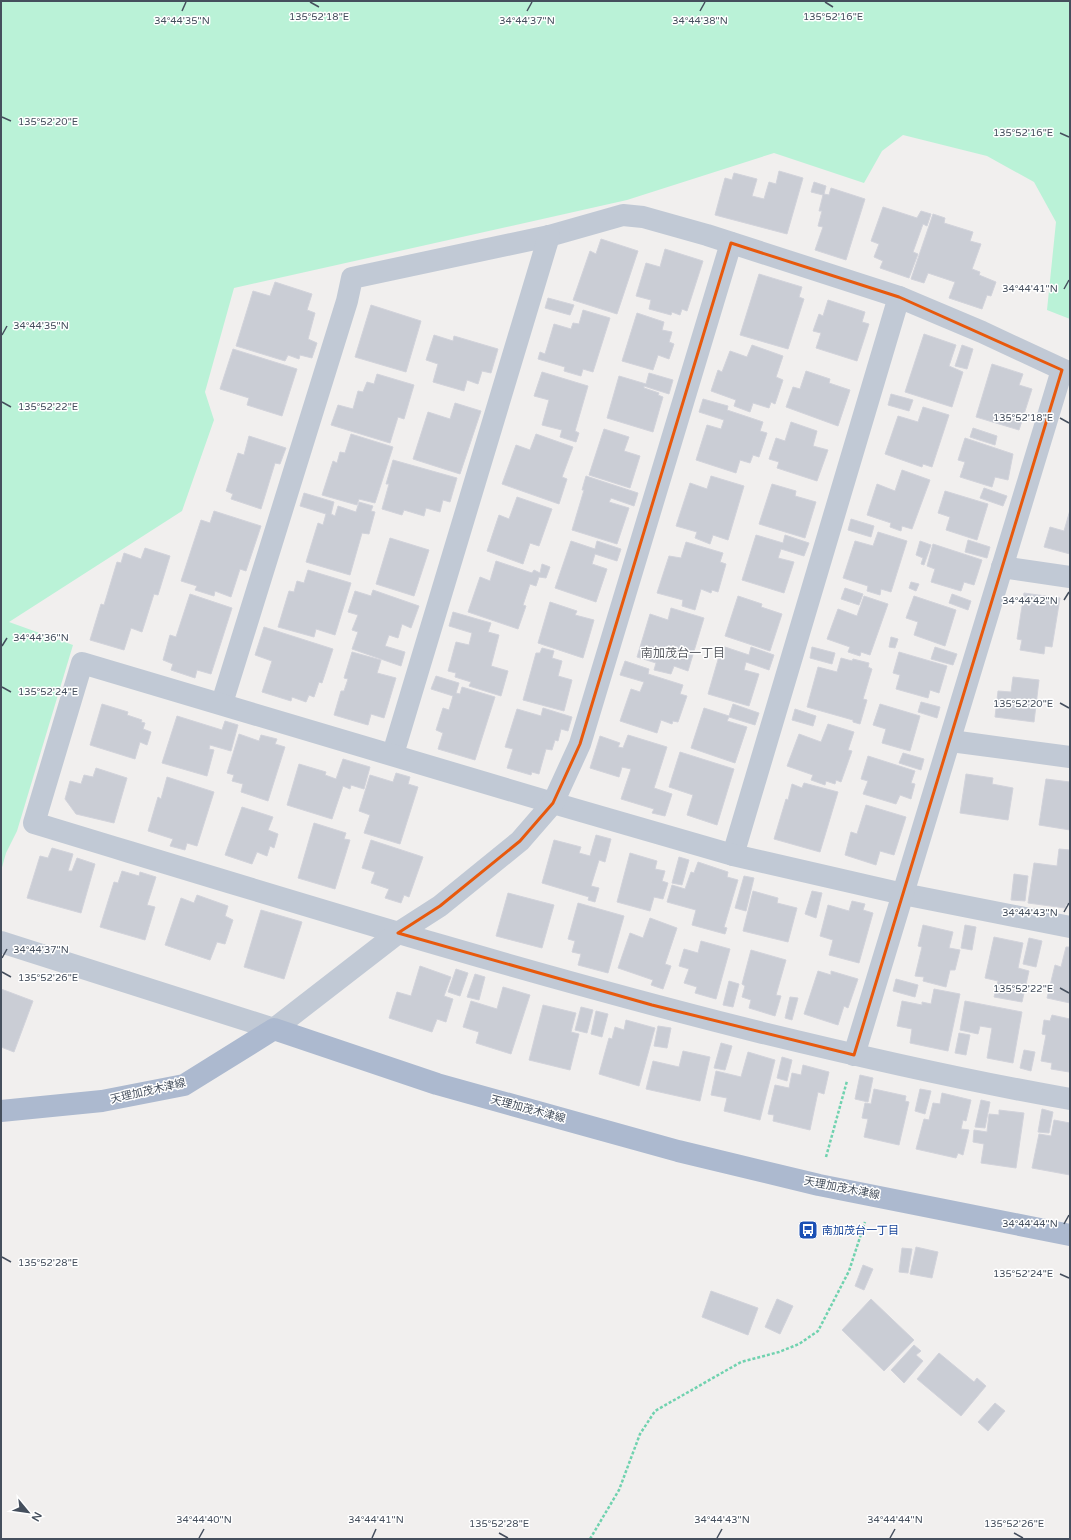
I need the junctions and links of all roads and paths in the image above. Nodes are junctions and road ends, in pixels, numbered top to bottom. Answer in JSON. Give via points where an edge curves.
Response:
{"nodes":[{"id":1,"x":549,"y":236,"type":"junction"},
{"id":2,"x":731,"y":244,"type":"junction"},
{"id":3,"x":900,"y":297,"type":"junction"},
{"id":4,"x":1066,"y":371,"type":"edge"},
{"id":5,"x":1002,"y":567,"type":"junction"},
{"id":6,"x":1070,"y":577,"type":"edge"},
{"id":7,"x":222,"y":703,"type":"junction"},
{"id":8,"x":951,"y":740,"type":"junction"},
{"id":9,"x":394,"y":754,"type":"junction"},
{"id":10,"x":1070,"y":757,"type":"edge"},
{"id":11,"x":553,"y":803,"type":"junction"},
{"id":12,"x":733,"y":855,"type":"junction"},
{"id":13,"x":903,"y":894,"type":"junction"},
{"id":14,"x":1070,"y":927,"type":"edge"},
{"id":15,"x":398,"y":933,"type":"junction"},
{"id":16,"x":1,"y":942,"type":"edge"},
{"id":17,"x":274,"y":1029,"type":"junction"},
{"id":18,"x":854,"y":1055,"type":"junction"},
{"id":19,"x":1070,"y":1099,"type":"edge"},
{"id":20,"x":1,"y":1111,"type":"edge"},
{"id":21,"x":819,"y":1185,"type":"junction"},
{"id":22,"x":874,"y":1195,"type":"junction"},
{"id":23,"x":1070,"y":1235,"type":"edge"},
{"id":24,"x":590,"y":1539,"type":"edge"}],
"edges":[{"from":1,"to":2,"type":"street","via":[[623,215],[643,217]]},
{"from":1,"to":7,"type":"street","via":[[352,278]]},
{"from":1,"to":9,"type":"street"},
{"from":2,"to":3,"type":"street"},
{"from":2,"to":11,"type":"street","via":[[580,744]]},
{"from":3,"to":4,"type":"street"},
{"from":3,"to":12,"type":"street"},
{"from":4,"to":5,"type":"street"},
{"from":5,"to":6,"type":"street"},
{"from":5,"to":8,"type":"street"},
{"from":7,"to":9,"type":"street"},
{"from":7,"to":15,"type":"street","via":[[82,663],[34,824]]},
{"from":8,"to":10,"type":"street"},
{"from":8,"to":13,"type":"street"},
{"from":9,"to":11,"type":"street"},
{"from":11,"to":12,"type":"street"},
{"from":11,"to":15,"type":"street","via":[[520,842],[440,906]]},
{"from":12,"to":13,"type":"street"},
{"from":13,"to":14,"type":"street"},
{"from":13,"to":18,"type":"street"},
{"from":15,"to":17,"type":"street"},
{"from":15,"to":18,"type":"street","via":[[500,964],[652,1005]]},
{"from":16,"to":17,"type":"street"},
{"from":17,"to":20,"type":"main road","name":"天理加茂木津線","via":[[184,1085],[102,1101]]},
{"from":17,"to":21,"type":"main road","name":"天理加茂木津線","via":[[437,1084],[678,1150]]},
{"from":18,"to":19,"type":"street"},
{"from":18,"to":21,"type":"path"},
{"from":21,"to":22,"type":"main road","name":"天理加茂木津線"},
{"from":22,"to":23,"type":"main road","name":"天理加茂木津線"},
{"from":22,"to":24,"type":"path","via":[[849,1270],[818,1331],[799,1344],[741,1362],[655,1411],[640,1434],[620,1490]]}]}
